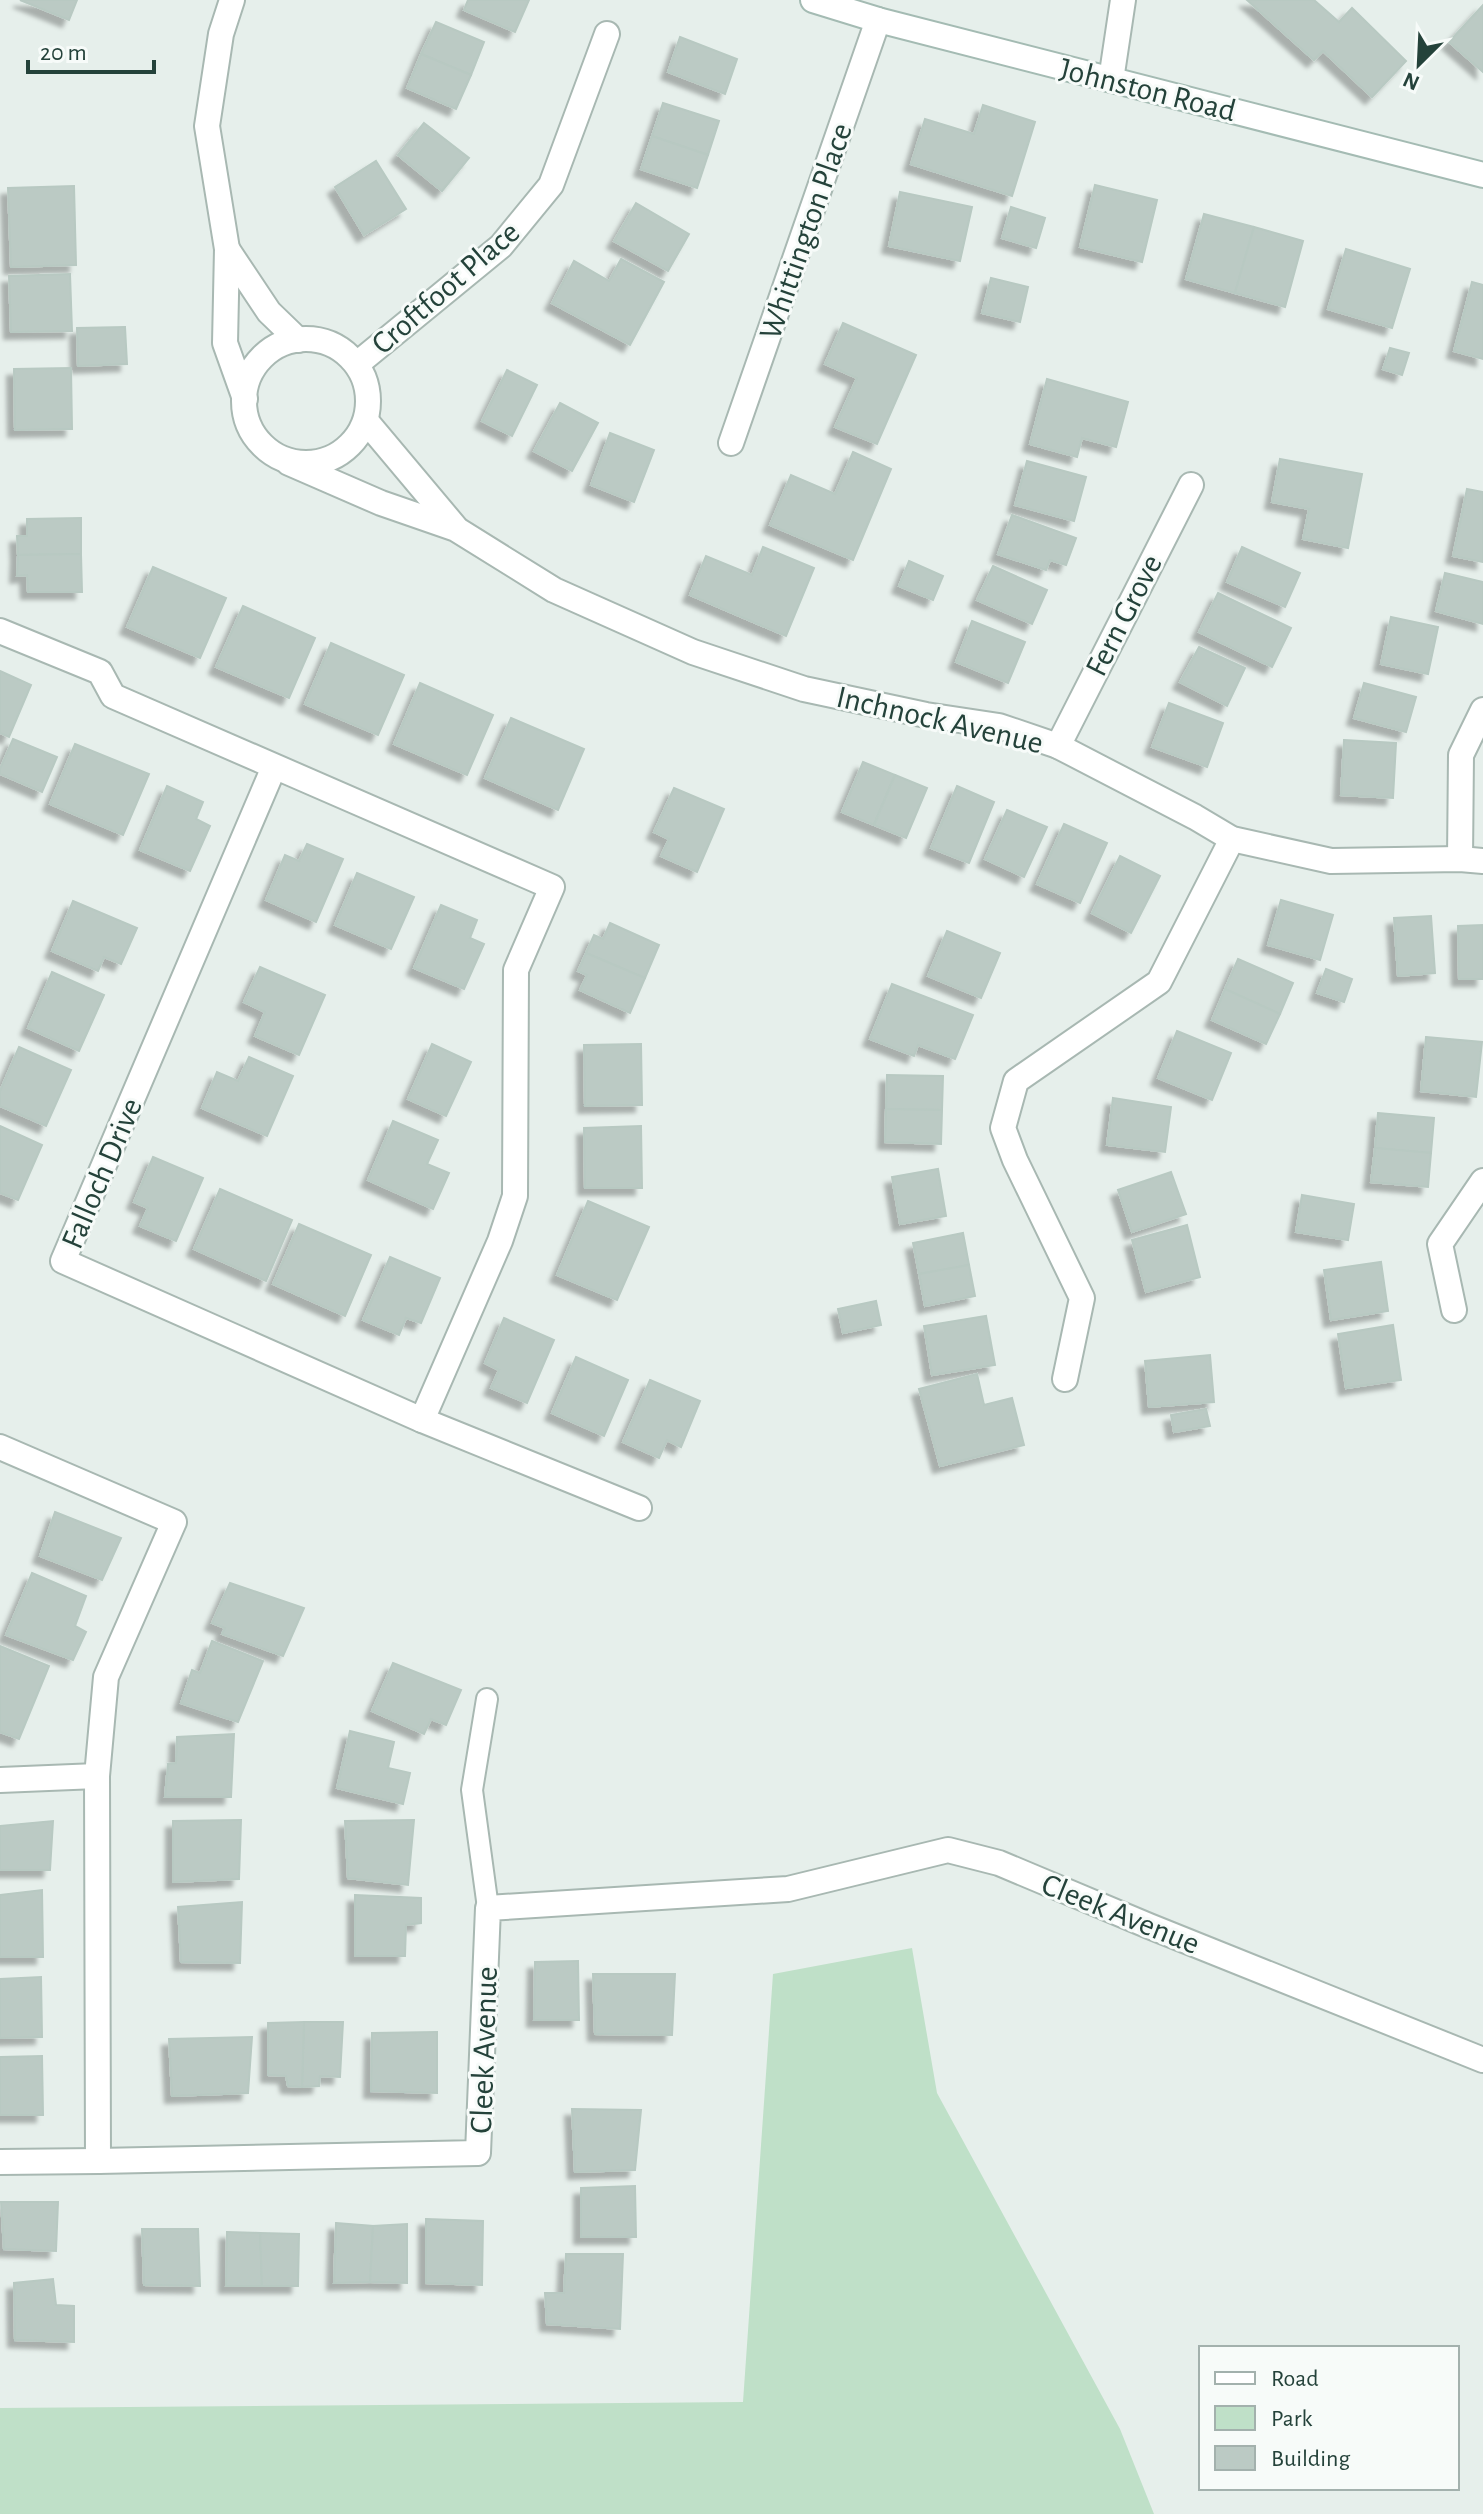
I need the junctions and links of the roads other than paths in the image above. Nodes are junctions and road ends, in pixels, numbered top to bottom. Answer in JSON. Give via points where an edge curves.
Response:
{"nodes":[{"id":1,"x":232,"y":0,"type":"edge"},
{"id":2,"x":813,"y":0,"type":"edge"},
{"id":3,"x":1123,"y":0,"type":"edge"},
{"id":4,"x":878,"y":20,"type":"junction"},
{"id":5,"x":607,"y":34,"type":"dead end"},
{"id":6,"x":1111,"y":80,"type":"junction"},
{"id":7,"x":1483,"y":175,"type":"edge"},
{"id":8,"x":227,"y":249,"type":"junction"},
{"id":9,"x":298,"y":340,"type":"junction"},
{"id":10,"x":357,"y":364,"type":"junction"},
{"id":11,"x":245,"y":399,"type":"junction"},
{"id":12,"x":366,"y":421,"type":"junction"},
{"id":13,"x":731,"y":443,"type":"dead end"},
{"id":14,"x":289,"y":463,"type":"junction"},
{"id":15,"x":1191,"y":485,"type":"dead end"},
{"id":16,"x":456,"y":529,"type":"junction"},
{"id":17,"x":0,"y":631,"type":"edge"},
{"id":18,"x":1483,"y":710,"type":"edge"},
{"id":19,"x":1058,"y":746,"type":"junction"},
{"id":20,"x":274,"y":767,"type":"junction"},
{"id":21,"x":1232,"y":839,"type":"junction"},
{"id":22,"x":1472,"y":860,"type":"edge"},
{"id":23,"x":1483,"y":1181,"type":"edge"},
{"id":24,"x":1454,"y":1310,"type":"dead end"},
{"id":25,"x":1065,"y":1379,"type":"dead end"},
{"id":26,"x":422,"y":1420,"type":"junction"},
{"id":27,"x":0,"y":1447,"type":"edge"},
{"id":28,"x":639,"y":1508,"type":"dead end"},
{"id":29,"x":487,"y":1699,"type":"dead end"},
{"id":30,"x":97,"y":1776,"type":"junction"},
{"id":31,"x":0,"y":1780,"type":"edge"},
{"id":32,"x":488,"y":1908,"type":"junction"},
{"id":33,"x":1483,"y":2060,"type":"edge"},
{"id":34,"x":98,"y":2161,"type":"junction"},
{"id":35,"x":0,"y":2162,"type":"edge"}],
"edges":[{"from":1,"to":8,"type":"street","via":[[221,34],[207,126]]},
{"from":2,"to":4,"type":"street","name":"Johnston Road"},
{"from":3,"to":6,"type":"street"},
{"from":4,"to":6,"type":"street","name":"Johnston Road"},
{"from":4,"to":13,"type":"street","name":"Whittington Place"},
{"from":5,"to":10,"type":"street","name":"Croftfoot Place","via":[[551,185],[501,246]]},
{"from":6,"to":7,"type":"street","name":"Johnston Road"},
{"from":8,"to":9,"type":"street","via":[[269,312]]},
{"from":8,"to":11,"type":"street","via":[[225,343]]},
{"from":9,"to":10,"type":"street","via":[[337,346]]},
{"from":9,"to":11,"type":"street","via":[[262,356],[245,384]]},
{"from":10,"to":12,"type":"street","via":[[368,392]]},
{"from":11,"to":14,"type":"street","via":[[245,417],[261,445]]},
{"from":12,"to":14,"type":"street","via":[[350,446],[322,463]]},
{"from":12,"to":16,"type":"street","name":"Inchnock Avenue"},
{"from":14,"to":16,"type":"street","name":"Inchnock Avenue"},
{"from":15,"to":19,"type":"street","name":"Fern Grove"},
{"from":16,"to":19,"type":"street","name":"Inchnock Avenue","via":[[554,590],[693,652],[804,689],[999,726]]},
{"from":17,"to":20,"type":"street","via":[[100,672],[113,696]]},
{"from":18,"to":22,"type":"street","via":[[1461,755]]},
{"from":19,"to":21,"type":"street","name":"Inchnock Avenue"},
{"from":20,"to":26,"type":"street","via":[[552,887],[516,970],[515,1196]]},
{"from":20,"to":26,"type":"street","name":"Falloch Drive","via":[[63,1261]]},
{"from":21,"to":22,"type":"street","name":"Inchnock Avenue","via":[[1331,861]]},
{"from":21,"to":25,"type":"street","via":[[1159,982],[1016,1081],[1003,1128],[1082,1298]]},
{"from":23,"to":24,"type":"street","via":[[1440,1244]]},
{"from":26,"to":28,"type":"street","name":"Falloch Drive"},
{"from":27,"to":30,"type":"street","via":[[174,1522],[106,1677]]},
{"from":29,"to":32,"type":"lane","via":[[472,1790]]},
{"from":30,"to":31,"type":"street"},
{"from":30,"to":34,"type":"street"},
{"from":32,"to":33,"type":"street","name":"Cleek Avenue","via":[[788,1889],[948,1850],[999,1863]]},
{"from":32,"to":34,"type":"street","name":"Cleek Avenue","via":[[478,2153]]},
{"from":34,"to":35,"type":"street"}]}
